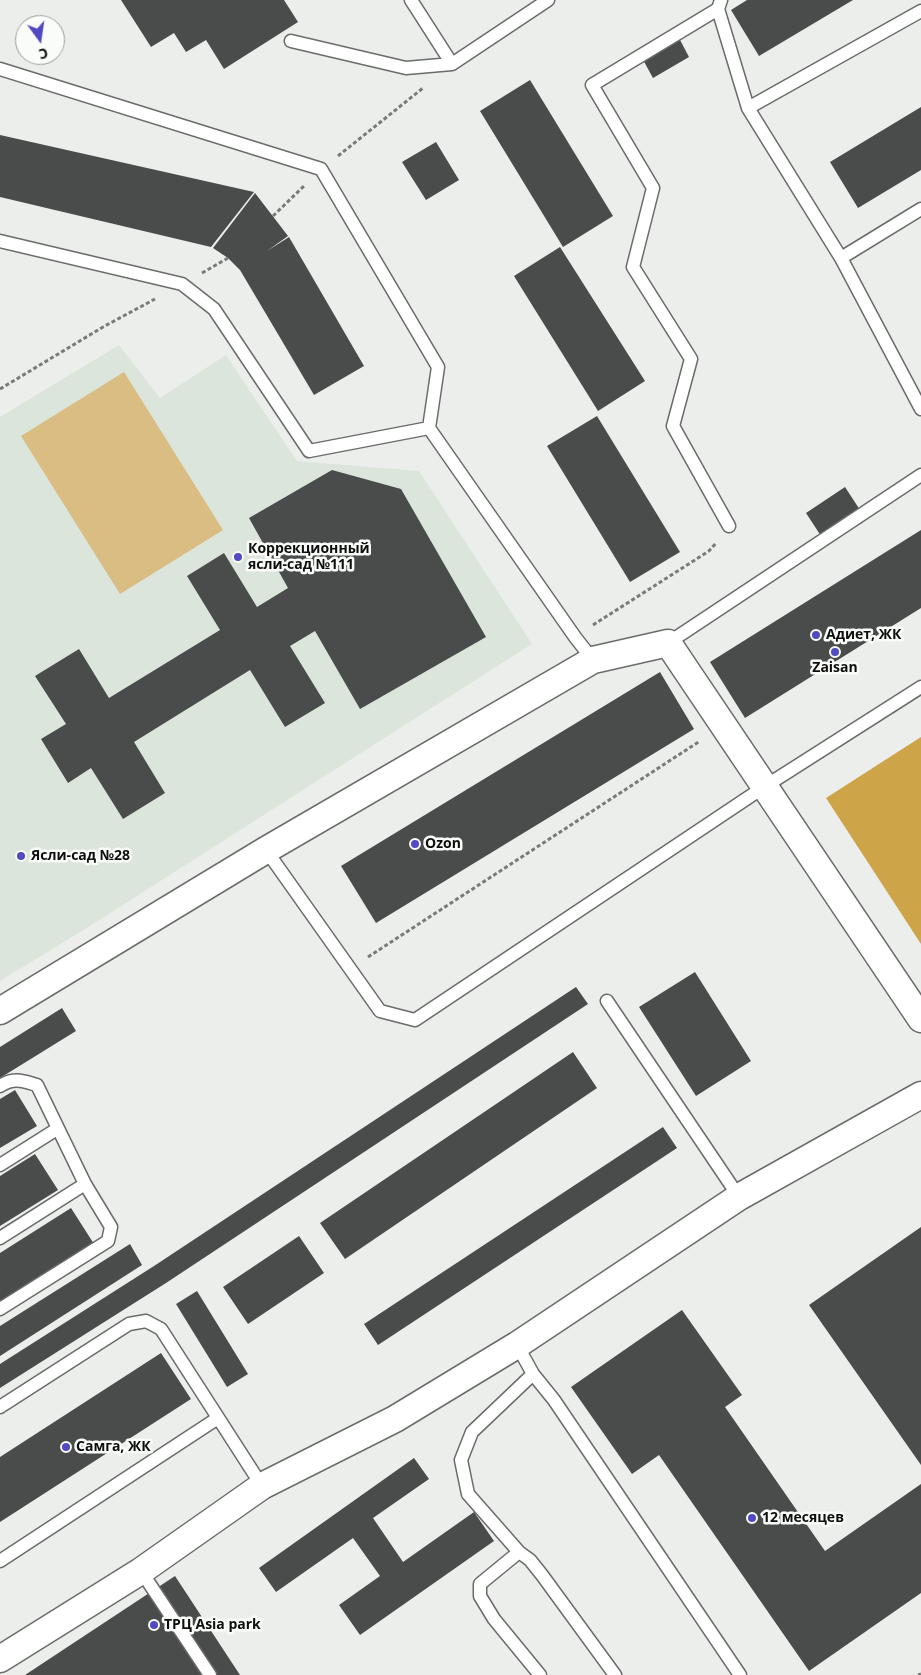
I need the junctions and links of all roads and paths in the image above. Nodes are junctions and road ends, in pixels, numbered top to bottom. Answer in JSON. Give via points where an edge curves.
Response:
{"nodes":[{"id":1,"x":411,"y":0,"type":"edge"},
{"id":2,"x":548,"y":0,"type":"edge"},
{"id":3,"x":720,"y":5,"type":"edge"},
{"id":4,"x":921,"y":11,"type":"edge"},
{"id":5,"x":291,"y":42,"type":"dead end"},
{"id":6,"x":452,"y":64,"type":"junction"},
{"id":7,"x":0,"y":68,"type":"edge"},
{"id":8,"x":748,"y":108,"type":"junction"},
{"id":9,"x":321,"y":169,"type":"junction"},
{"id":10,"x":921,"y":209,"type":"edge"},
{"id":11,"x":273,"y":216,"type":"dead end"},
{"id":12,"x":0,"y":241,"type":"edge"},
{"id":13,"x":228,"y":258,"type":"dead end"},
{"id":14,"x":841,"y":258,"type":"junction"},
{"id":15,"x":182,"y":284,"type":"junction"},
{"id":16,"x":0,"y":389,"type":"edge"},
{"id":17,"x":921,"y":409,"type":"edge"},
{"id":18,"x":429,"y":428,"type":"junction"},
{"id":19,"x":921,"y":476,"type":"edge"},
{"id":20,"x":729,"y":526,"type":"joint"},
{"id":21,"x":575,"y":636,"type":"junction"},
{"id":22,"x":668,"y":643,"type":"junction"},
{"id":23,"x":593,"y":660,"type":"junction"},
{"id":24,"x":921,"y":687,"type":"edge"},
{"id":25,"x":724,"y":726,"type":"junction"},
{"id":26,"x":764,"y":787,"type":"junction"},
{"id":27,"x":266,"y":850,"type":"junction"},
{"id":28,"x":350,"y":969,"type":"junction"},
{"id":29,"x":607,"y":1001,"type":"dead end"},
{"id":30,"x":0,"y":1011,"type":"edge"},
{"id":31,"x":921,"y":1019,"type":"edge"},
{"id":32,"x":0,"y":1086,"type":"edge"},
{"id":33,"x":921,"y":1095,"type":"edge"},
{"id":34,"x":57,"y":1129,"type":"junction"},
{"id":35,"x":0,"y":1166,"type":"edge"},
{"id":36,"x":85,"y":1184,"type":"junction"},
{"id":37,"x":738,"y":1198,"type":"junction"},
{"id":38,"x":0,"y":1238,"type":"edge"},
{"id":39,"x":0,"y":1309,"type":"edge"},
{"id":40,"x":517,"y":1345,"type":"junction"},
{"id":41,"x":533,"y":1374,"type":"junction"},
{"id":42,"x":0,"y":1407,"type":"edge"},
{"id":43,"x":218,"y":1418,"type":"junction"},
{"id":44,"x":262,"y":1486,"type":"junction"},
{"id":45,"x":519,"y":1552,"type":"junction"},
{"id":46,"x":0,"y":1561,"type":"edge"},
{"id":47,"x":141,"y":1571,"type":"junction"},
{"id":48,"x":0,"y":1659,"type":"edge"},
{"id":49,"x":210,"y":1675,"type":"edge"},
{"id":50,"x":540,"y":1675,"type":"edge"},
{"id":51,"x":615,"y":1675,"type":"edge"},
{"id":52,"x":740,"y":1675,"type":"edge"}],
"edges":[{"from":1,"to":6,"type":"lane"},
{"from":2,"to":6,"type":"lane"},
{"from":3,"to":8,"type":"lane"},
{"from":3,"to":20,"type":"lane","via":[[592,85],[653,188],[633,267],[691,359],[673,426]]},
{"from":4,"to":8,"type":"lane"},
{"from":5,"to":6,"type":"lane","via":[[406,68]]},
{"from":6,"to":9,"type":"path"},
{"from":7,"to":9,"type":"lane"},
{"from":8,"to":14,"type":"lane"},
{"from":9,"to":11,"type":"path"},
{"from":9,"to":18,"type":"lane","via":[[438,367]]},
{"from":10,"to":14,"type":"lane"},
{"from":12,"to":15,"type":"lane"},
{"from":13,"to":15,"type":"path"},
{"from":14,"to":17,"type":"lane"},
{"from":15,"to":16,"type":"path"},
{"from":15,"to":18,"type":"lane","via":[[214,309],[309,450]]},
{"from":18,"to":21,"type":"lane"},
{"from":19,"to":22,"type":"lane"},
{"from":20,"to":21,"type":"path","via":[[709,551]]},
{"from":21,"to":23,"type":"lane"},
{"from":22,"to":23,"type":"street"},
{"from":22,"to":25,"type":"street"},
{"from":23,"to":27,"type":"street"},
{"from":24,"to":26,"type":"lane"},
{"from":25,"to":26,"type":"street"},
{"from":25,"to":28,"type":"path"},
{"from":26,"to":28,"type":"lane","via":[[415,1020],[380,1011]]},
{"from":26,"to":31,"type":"street"},
{"from":27,"to":28,"type":"lane"},
{"from":27,"to":30,"type":"street"},
{"from":29,"to":37,"type":"lane"},
{"from":32,"to":34,"type":"lane","via":[[18,1079],[37,1085]]},
{"from":33,"to":37,"type":"street"},
{"from":34,"to":35,"type":"lane"},
{"from":34,"to":36,"type":"lane"},
{"from":36,"to":38,"type":"lane"},
{"from":36,"to":39,"type":"lane","via":[[111,1226],[108,1241]]},
{"from":37,"to":40,"type":"street"},
{"from":40,"to":41,"type":"lane"},
{"from":40,"to":44,"type":"street","via":[[395,1419]]},
{"from":41,"to":45,"type":"lane","via":[[472,1432],[461,1460],[468,1494]]},
{"from":41,"to":52,"type":"lane"},
{"from":42,"to":43,"type":"lane","via":[[129,1324],[146,1321],[160,1329]]},
{"from":43,"to":44,"type":"lane"},
{"from":43,"to":46,"type":"lane"},
{"from":44,"to":47,"type":"street"},
{"from":45,"to":50,"type":"lane","via":[[480,1584],[480,1596],[494,1619]]},
{"from":45,"to":51,"type":"lane","via":[[542,1575]]},
{"from":47,"to":48,"type":"street"},
{"from":47,"to":49,"type":"lane"}]}
